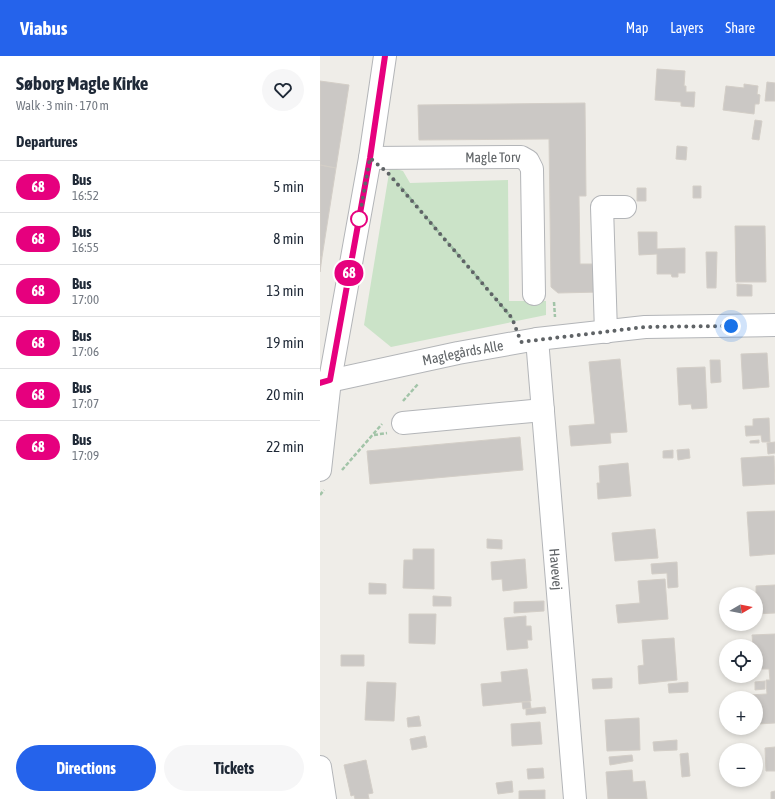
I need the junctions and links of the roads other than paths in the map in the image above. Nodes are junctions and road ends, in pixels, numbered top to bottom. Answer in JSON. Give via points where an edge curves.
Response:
{"nodes":[{"id":1,"x":385,"y":56,"type":"edge"},
{"id":2,"x":370,"y":158,"type":"junction"},
{"id":3,"x":625,"y":207,"type":"dead end"},
{"id":4,"x":534,"y":294,"type":"road end"},
{"id":5,"x":775,"y":325,"type":"edge"},
{"id":6,"x":606,"y":332,"type":"junction"},
{"id":7,"x":538,"y":340,"type":"junction"},
{"id":8,"x":325,"y":382,"type":"edge"},
{"id":9,"x":543,"y":410,"type":"junction"},
{"id":10,"x":394,"y":418,"type":"road end"},
{"id":11,"x":328,"y":477,"type":"edge"},
{"id":12,"x":320,"y":768,"type":"edge"},
{"id":13,"x":325,"y":799,"type":"edge"},
{"id":14,"x":575,"y":799,"type":"edge"}],
"edges":[{"from":1,"to":2,"type":"street"},
{"from":2,"to":4,"type":"street","name":"Magle Torv","via":[[522,157],[528,161],[532,169]]},
{"from":2,"to":8,"type":"street"},
{"from":3,"to":6,"type":"street","via":[[602,207]]},
{"from":5,"to":6,"type":"street","name":"Maglegårds Alle","via":[[645,327]]},
{"from":6,"to":7,"type":"street","name":"Maglegårds Alle"},
{"from":7,"to":8,"type":"street","name":"Maglegårds Alle","via":[[424,360]]},
{"from":7,"to":9,"type":"street","name":"Havevej"},
{"from":8,"to":11,"type":"street"},
{"from":9,"to":10,"type":"street"},
{"from":9,"to":14,"type":"street","name":"Havevej"},
{"from":12,"to":13,"type":"street"}]}
